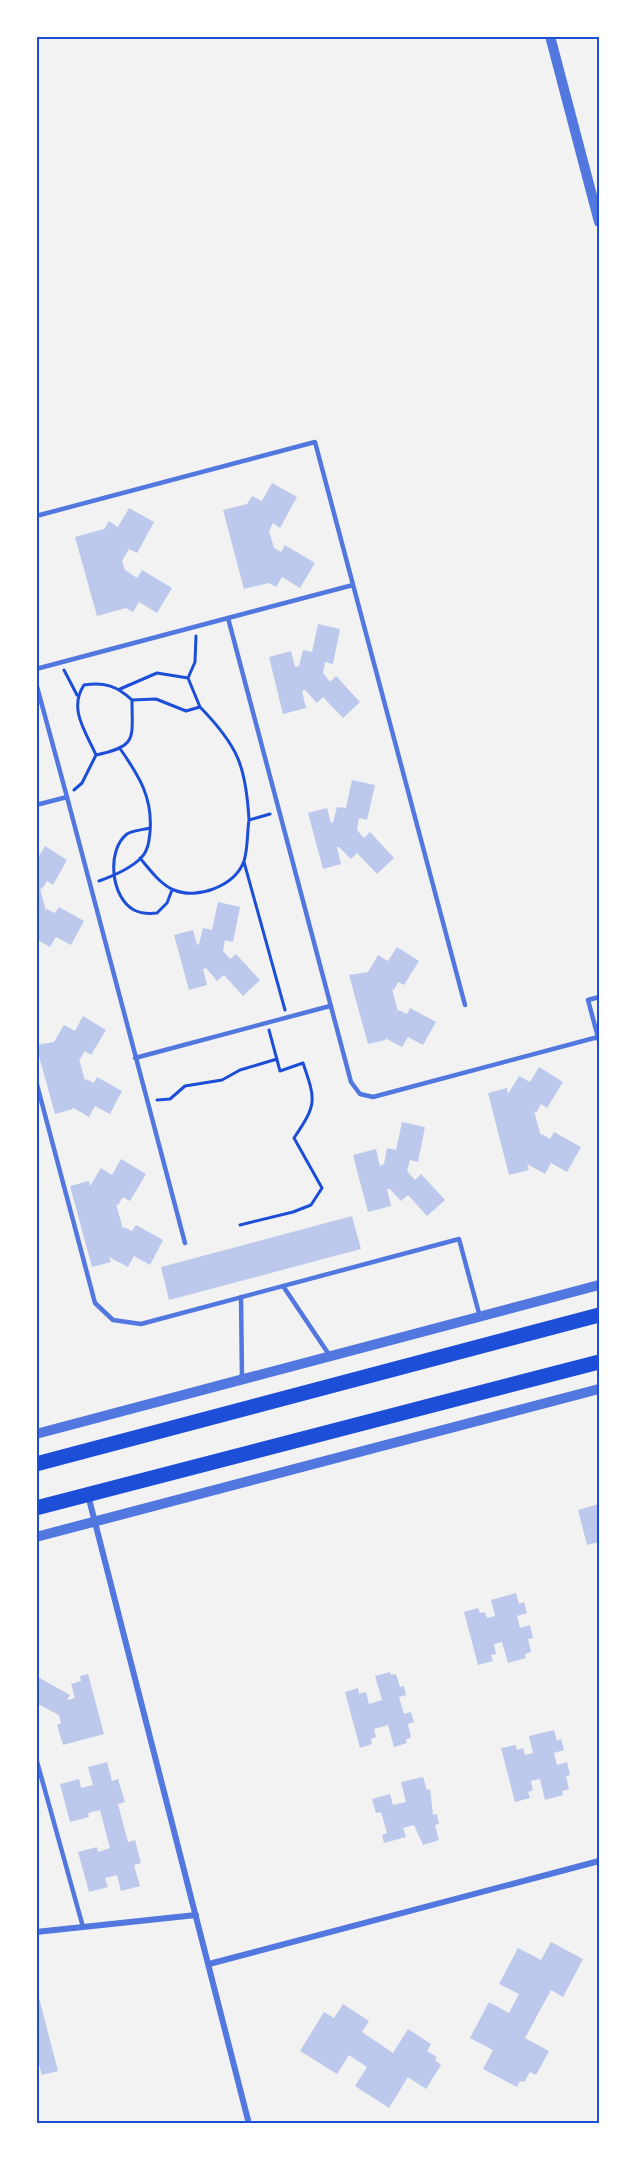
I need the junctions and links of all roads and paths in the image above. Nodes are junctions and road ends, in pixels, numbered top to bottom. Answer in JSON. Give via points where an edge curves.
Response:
{"nodes":[{"id":1,"x":550,"y":36,"type":"edge"},
{"id":2,"x":599,"y":222,"type":"edge"},
{"id":3,"x":36,"y":516,"type":"edge"},
{"id":4,"x":353,"y":585,"type":"junction"},
{"id":5,"x":228,"y":618,"type":"junction"},
{"id":6,"x":196,"y":626,"type":"junction"},
{"id":7,"x":60,"y":662,"type":"junction"},
{"id":8,"x":36,"y":669,"type":"edge"},
{"id":9,"x":188,"y":678,"type":"junction"},
{"id":10,"x":36,"y":683,"type":"edge"},
{"id":11,"x":120,"y":688,"type":"junction"},
{"id":12,"x":77,"y":695,"type":"junction"},
{"id":13,"x":132,"y":700,"type":"junction"},
{"id":14,"x":200,"y":707,"type":"junction"},
{"id":15,"x":121,"y":750,"type":"junction"},
{"id":16,"x":96,"y":755,"type":"junction"},
{"id":17,"x":66,"y":797,"type":"junction"},
{"id":18,"x":36,"y":806,"type":"edge"},
{"id":19,"x":279,"y":811,"type":"junction"},
{"id":20,"x":249,"y":820,"type":"junction"},
{"id":21,"x":150,"y":828,"type":"junction"},
{"id":22,"x":141,"y":858,"type":"junction"},
{"id":23,"x":244,"y":862,"type":"junction"},
{"id":24,"x":115,"y":875,"type":"junction"},
{"id":25,"x":90,"y":885,"type":"junction"},
{"id":26,"x":172,"y":890,"type":"junction"},
{"id":27,"x":599,"y":997,"type":"edge"},
{"id":28,"x":465,"y":1005,"type":"dead end"},
{"id":29,"x":330,"y":1006,"type":"junction"},
{"id":30,"x":287,"y":1017,"type":"junction"},
{"id":31,"x":267,"y":1023,"type":"junction"},
{"id":32,"x":598,"y":1039,"type":"edge"},
{"id":33,"x":135,"y":1058,"type":"junction"},
{"id":34,"x":277,"y":1059,"type":"junction"},
{"id":35,"x":36,"y":1081,"type":"edge"},
{"id":36,"x":147,"y":1101,"type":"junction"},
{"id":37,"x":240,"y":1225,"type":"dead end"},
{"id":38,"x":185,"y":1243,"type":"dead end"},
{"id":39,"x":599,"y":1285,"type":"edge"},
{"id":40,"x":283,"y":1286,"type":"junction"},
{"id":41,"x":241,"y":1297,"type":"junction"},
{"id":42,"x":599,"y":1315,"type":"edge"},
{"id":43,"x":480,"y":1317,"type":"junction"},
{"id":44,"x":330,"y":1356,"type":"junction"},
{"id":45,"x":599,"y":1362,"type":"edge"},
{"id":46,"x":242,"y":1380,"type":"junction"},
{"id":47,"x":599,"y":1389,"type":"edge"},
{"id":48,"x":36,"y":1434,"type":"edge"},
{"id":49,"x":36,"y":1464,"type":"edge"},
{"id":50,"x":88,"y":1494,"type":"junction"},
{"id":51,"x":36,"y":1508,"type":"edge"},
{"id":52,"x":95,"y":1522,"type":"junction"},
{"id":53,"x":36,"y":1537,"type":"edge"},
{"id":54,"x":36,"y":1758,"type":"edge"},
{"id":55,"x":599,"y":1861,"type":"edge"},
{"id":56,"x":196,"y":1915,"type":"junction"},
{"id":57,"x":83,"y":1927,"type":"junction"},
{"id":58,"x":36,"y":1932,"type":"edge"},
{"id":59,"x":208,"y":1964,"type":"junction"},
{"id":60,"x":249,"y":2124,"type":"edge"}],
"edges":[{"from":1,"to":2,"type":"street"},
{"from":3,"to":4,"type":"lane","via":[[315,442]]},
{"from":4,"to":5,"type":"lane"},
{"from":4,"to":28,"type":"lane"},
{"from":5,"to":6,"type":"lane"},
{"from":5,"to":19,"type":"lane"},
{"from":6,"to":7,"type":"lane"},
{"from":6,"to":9,"type":"path","via":[[195,662]]},
{"from":7,"to":8,"type":"lane"},
{"from":7,"to":12,"type":"path"},
{"from":9,"to":11,"type":"path","via":[[157,673]]},
{"from":9,"to":14,"type":"path"},
{"from":10,"to":17,"type":"lane"},
{"from":11,"to":12,"type":"path","via":[[100,682],[84,686]]},
{"from":11,"to":13,"type":"path"},
{"from":12,"to":16,"type":"path","via":[[78,719]]},
{"from":13,"to":14,"type":"path","via":[[156,699],[186,711]]},
{"from":13,"to":15,"type":"path","via":[[132,736]]},
{"from":14,"to":20,"type":"path","via":[[236,750],[244,772]]},
{"from":15,"to":16,"type":"path"},
{"from":15,"to":21,"type":"path","via":[[147,795]]},
{"from":16,"to":17,"type":"path","via":[[82,783]]},
{"from":17,"to":18,"type":"lane"},
{"from":17,"to":25,"type":"lane"},
{"from":19,"to":20,"type":"path"},
{"from":19,"to":29,"type":"lane"},
{"from":20,"to":23,"type":"path"},
{"from":21,"to":22,"type":"path","via":[[148,846]]},
{"from":21,"to":24,"type":"path","via":[[129,833],[117,844],[113,859]]},
{"from":22,"to":24,"type":"path"},
{"from":22,"to":26,"type":"path"},
{"from":23,"to":26,"type":"path","via":[[233,877],[215,889],[192,894]]},
{"from":23,"to":30,"type":"path"},
{"from":24,"to":25,"type":"path"},
{"from":24,"to":26,"type":"path","via":[[131,909],[144,914],[157,913]]},
{"from":25,"to":33,"type":"lane"},
{"from":27,"to":32,"type":"lane","via":[[588,1000]]},
{"from":29,"to":30,"type":"lane"},
{"from":29,"to":32,"type":"lane","via":[[351,1082],[360,1094],[373,1097]]},
{"from":30,"to":31,"type":"lane"},
{"from":31,"to":33,"type":"lane"},
{"from":31,"to":34,"type":"path"},
{"from":33,"to":36,"type":"lane"},
{"from":34,"to":36,"type":"path","via":[[222,1080],[185,1086],[170,1099]]},
{"from":34,"to":37,"type":"path","via":[[280,1071],[303,1064],[314,1096],[309,1116],[294,1138],[322,1188],[311,1205]]},
{"from":35,"to":41,"type":"lane","via":[[95,1303],[113,1320],[141,1324]]},
{"from":36,"to":38,"type":"lane"},
{"from":39,"to":43,"type":"street"},
{"from":40,"to":41,"type":"lane"},
{"from":40,"to":43,"type":"lane","via":[[459,1239]]},
{"from":40,"to":44,"type":"lane"},
{"from":41,"to":46,"type":"lane"},
{"from":42,"to":49,"type":"highway"},
{"from":43,"to":44,"type":"street"},
{"from":44,"to":46,"type":"street"},
{"from":45,"to":50,"type":"highway"},
{"from":46,"to":48,"type":"street"},
{"from":47,"to":52,"type":"street"},
{"from":50,"to":51,"type":"highway"},
{"from":50,"to":52,"type":"street"},
{"from":52,"to":53,"type":"street"},
{"from":52,"to":56,"type":"street"},
{"from":54,"to":57,"type":"lane"},
{"from":55,"to":59,"type":"street"},
{"from":56,"to":57,"type":"street"},
{"from":56,"to":59,"type":"street"},
{"from":57,"to":58,"type":"street"},
{"from":59,"to":60,"type":"street"}]}
